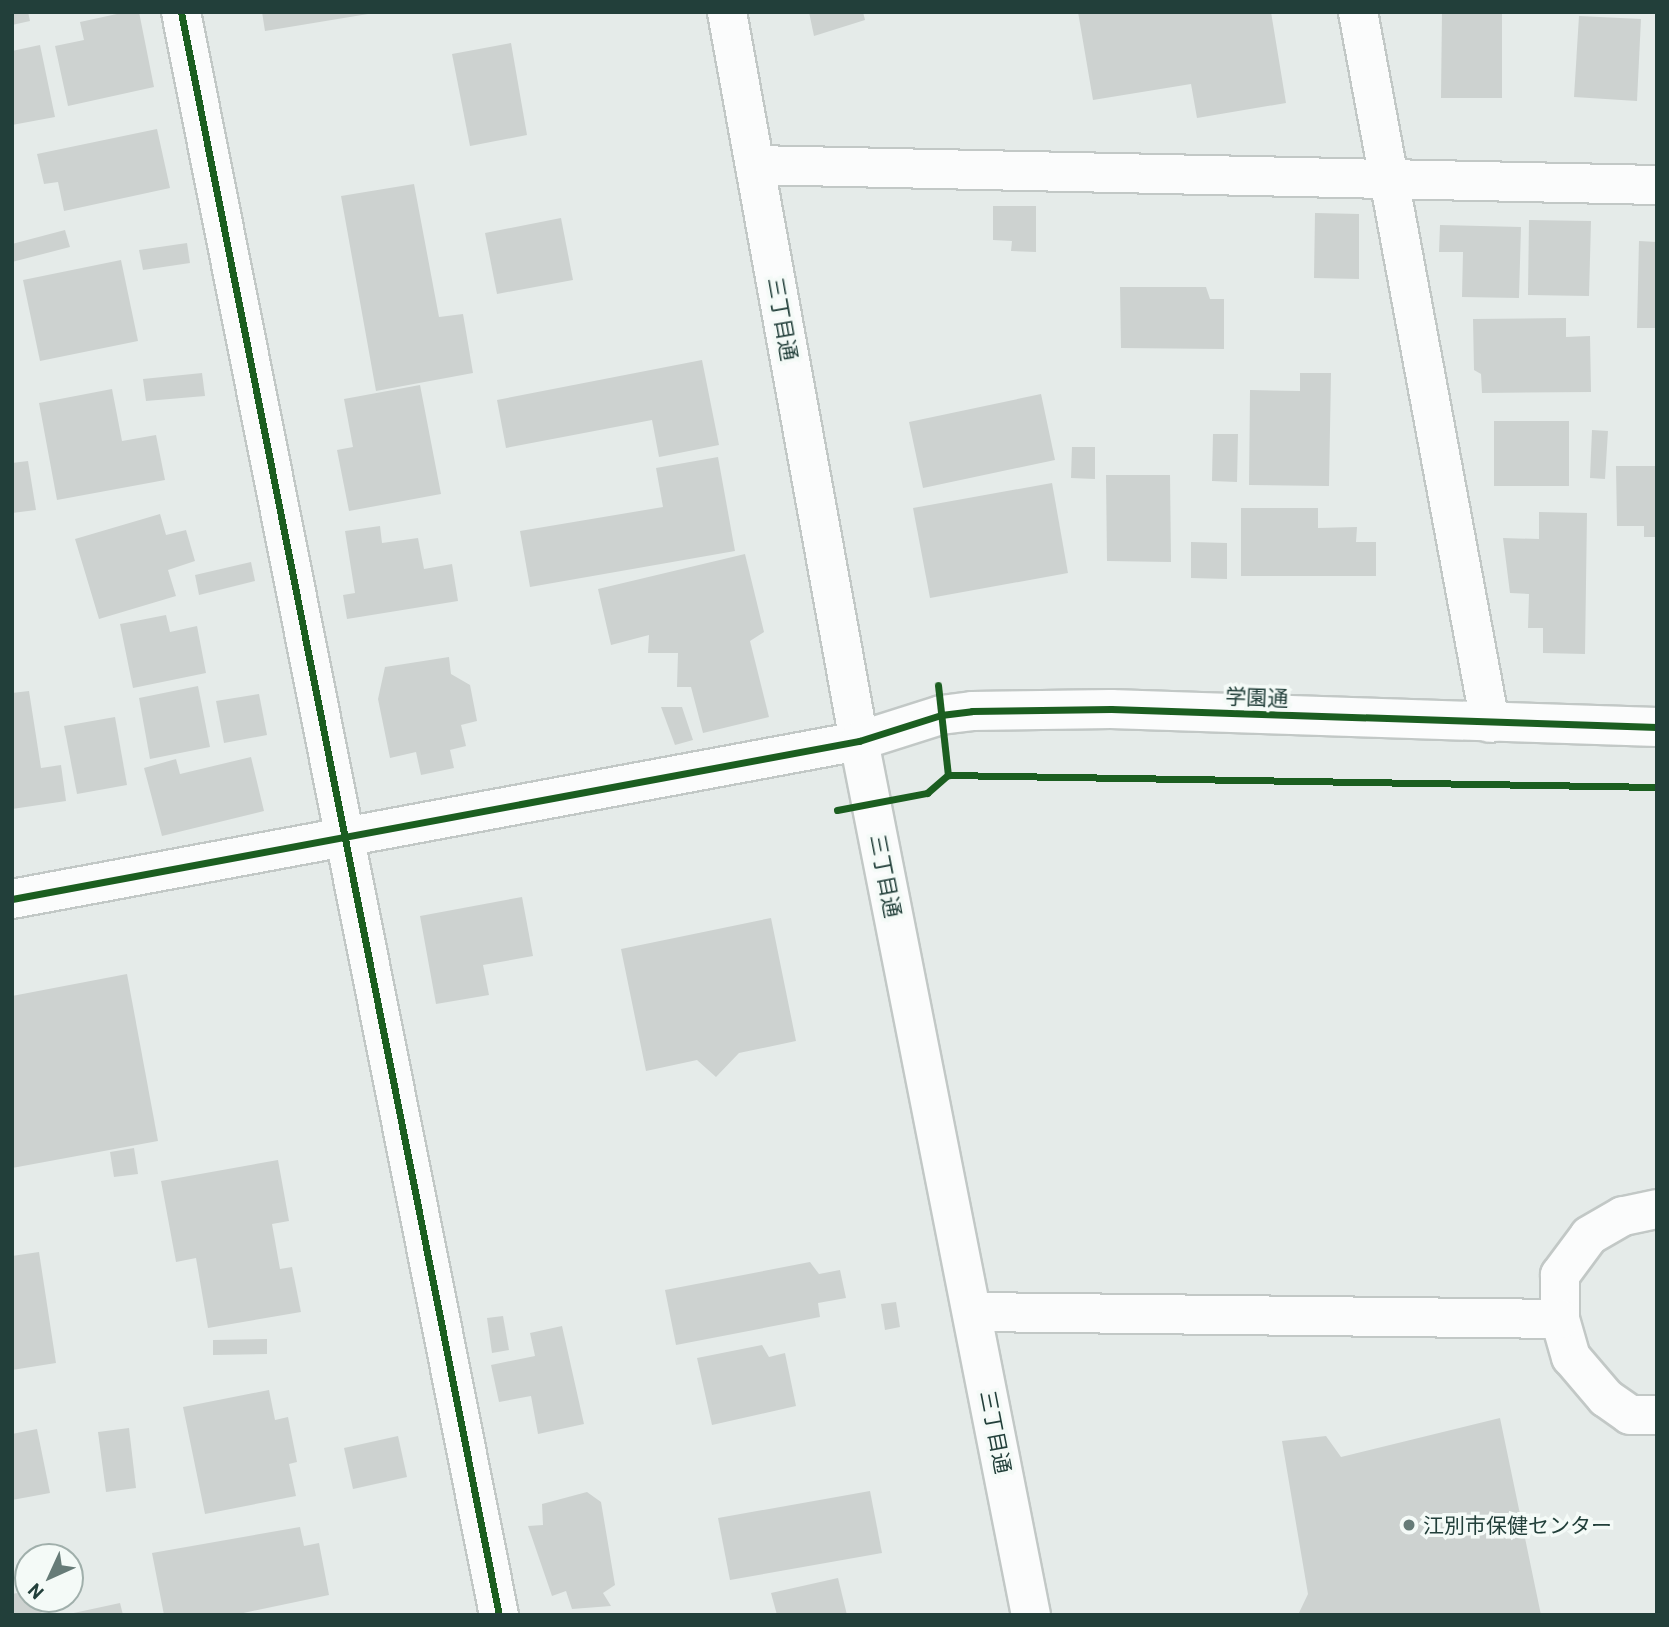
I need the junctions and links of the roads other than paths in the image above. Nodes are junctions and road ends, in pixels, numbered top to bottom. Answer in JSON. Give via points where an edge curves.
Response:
{"nodes":[{"id":1,"x":181,"y":12,"type":"edge"},
{"id":2,"x":727,"y":12,"type":"edge"},
{"id":3,"x":1358,"y":12,"type":"edge"},
{"id":4,"x":755,"y":165,"type":"junction"},
{"id":5,"x":1393,"y":179,"type":"junction"},
{"id":6,"x":1657,"y":185,"type":"edge"},
{"id":7,"x":1490,"y":723,"type":"junction"},
{"id":8,"x":1657,"y":727,"type":"edge"},
{"id":9,"x":859,"y":741,"type":"junction"},
{"id":10,"x":346,"y":837,"type":"junction"},
{"id":11,"x":12,"y":899,"type":"edge"},
{"id":12,"x":1657,"y":1209,"type":"edge"},
{"id":13,"x":973,"y":1312,"type":"junction"},
{"id":14,"x":1560,"y":1319,"type":"junction"},
{"id":15,"x":1657,"y":1415,"type":"edge"},
{"id":16,"x":499,"y":1615,"type":"edge"},
{"id":17,"x":1031,"y":1615,"type":"edge"}],
"edges":[{"from":1,"to":10,"type":"street"},
{"from":2,"to":4,"type":"street","name":"三丁目通"},
{"from":3,"to":5,"type":"street"},
{"from":4,"to":5,"type":"street"},
{"from":4,"to":9,"type":"street","name":"三丁目通"},
{"from":5,"to":6,"type":"street"},
{"from":5,"to":7,"type":"street"},
{"from":7,"to":8,"type":"street","name":"学園通"},
{"from":7,"to":9,"type":"street","name":"学園通","via":[[1111,709],[972,711]]},
{"from":9,"to":10,"type":"street","name":"学園通"},
{"from":9,"to":13,"type":"street","name":"三丁目通"},
{"from":10,"to":11,"type":"street","name":"学園通"},
{"from":10,"to":16,"type":"street"},
{"from":12,"to":14,"type":"street","via":[[1623,1216],[1589,1236],[1560,1275]]},
{"from":13,"to":14,"type":"street"},
{"from":13,"to":17,"type":"street","name":"三丁目通"},
{"from":14,"to":15,"type":"street","via":[[1570,1357],[1606,1398],[1630,1415]]}]}
